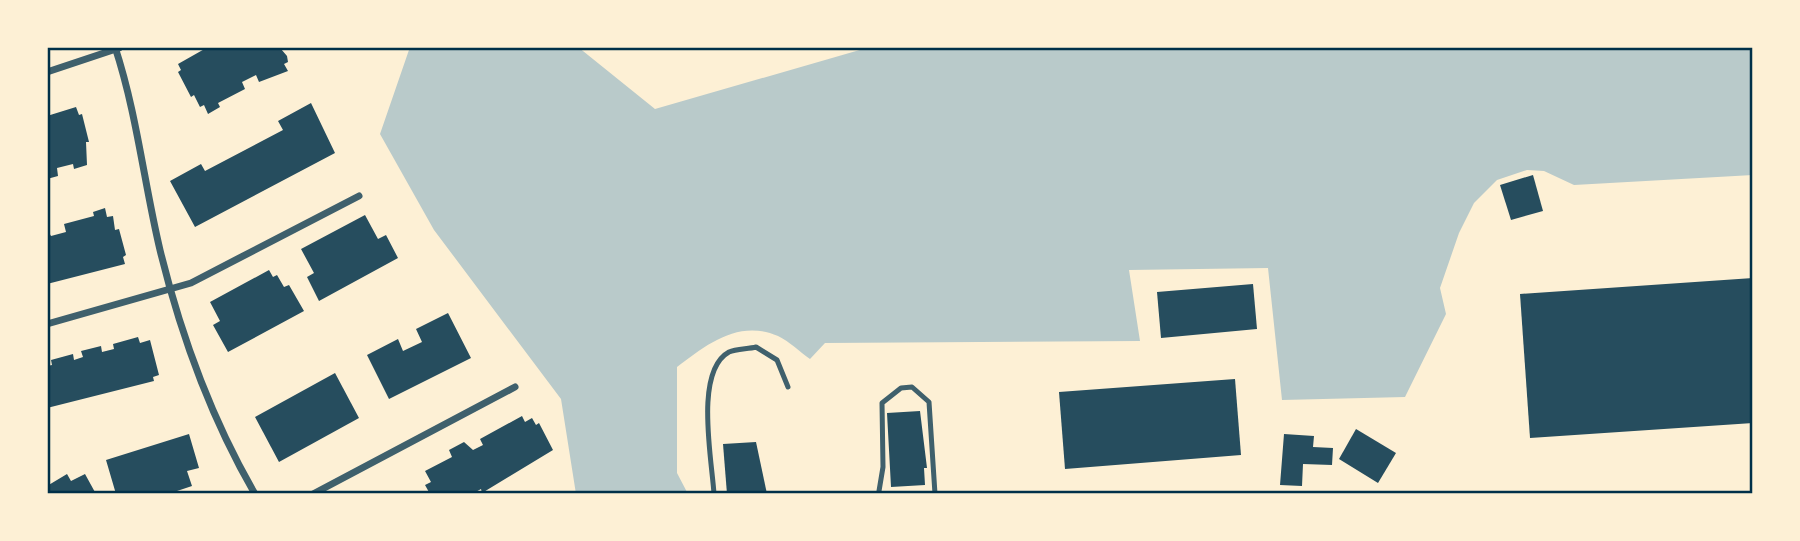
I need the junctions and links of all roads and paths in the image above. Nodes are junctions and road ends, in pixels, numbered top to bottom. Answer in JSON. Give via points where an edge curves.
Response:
{"nodes":[{"id":1,"x":117,"y":48,"type":"edge"},
{"id":2,"x":47,"y":72,"type":"edge"},
{"id":3,"x":359,"y":196,"type":"dead end"},
{"id":4,"x":171,"y":290,"type":"junction"},
{"id":5,"x":47,"y":324,"type":"edge"},
{"id":6,"x":515,"y":387,"type":"dead end"},
{"id":7,"x":788,"y":387,"type":"dead end"},
{"id":8,"x":879,"y":491,"type":"dead end"},
{"id":9,"x":255,"y":494,"type":"edge"},
{"id":10,"x":313,"y":494,"type":"edge"},
{"id":11,"x":714,"y":494,"type":"edge"},
{"id":12,"x":935,"y":494,"type":"edge"}],
"edges":[{"from":1,"to":2,"type":"street"},
{"from":1,"to":4,"type":"street"},
{"from":3,"to":4,"type":"street","via":[[211,275]]},
{"from":4,"to":5,"type":"street"},
{"from":4,"to":9,"type":"street","via":[[209,404]]},
{"from":6,"to":10,"type":"street"},
{"from":7,"to":11,"type":"lane","via":[[776,360],[756,347],[729,352],[713,369],[707,401]]},
{"from":8,"to":12,"type":"lane","via":[[882,403],[901,388],[912,387],[929,402]]}]}
